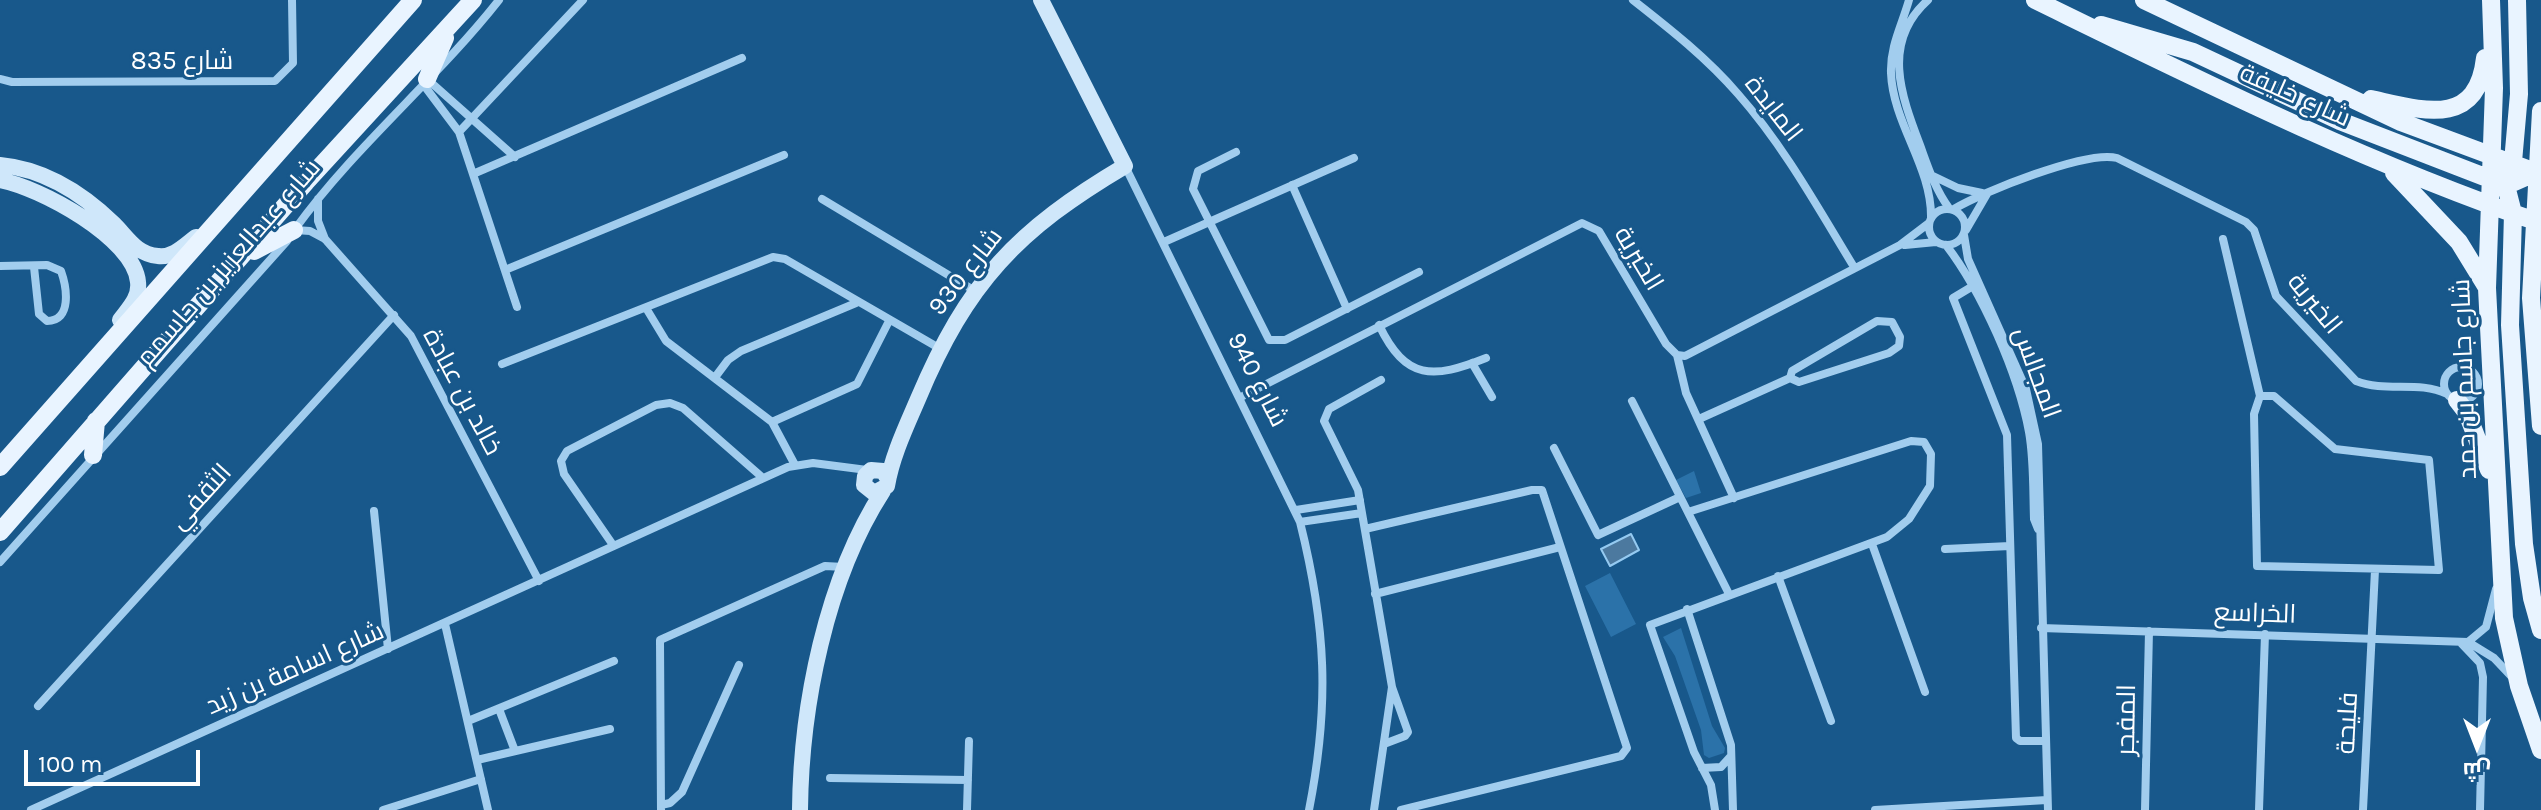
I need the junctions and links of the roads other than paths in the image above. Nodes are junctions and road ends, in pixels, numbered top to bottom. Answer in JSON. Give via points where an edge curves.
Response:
{"nodes":[{"id":1,"x":292,"y":0,"type":"edge"},
{"id":2,"x":413,"y":0,"type":"edge"},
{"id":3,"x":473,"y":0,"type":"edge"},
{"id":4,"x":499,"y":0,"type":"edge"},
{"id":5,"x":583,"y":0,"type":"edge"},
{"id":6,"x":1041,"y":0,"type":"edge"},
{"id":7,"x":1633,"y":0,"type":"edge"},
{"id":8,"x":1909,"y":0,"type":"edge"},
{"id":9,"x":1928,"y":0,"type":"edge"},
{"id":10,"x":2035,"y":0,"type":"edge"},
{"id":11,"x":2144,"y":0,"type":"edge"},
{"id":12,"x":2491,"y":0,"type":"edge"},
{"id":13,"x":2517,"y":0,"type":"edge"},
{"id":14,"x":2076,"y":20,"type":"junction"},
{"id":15,"x":452,"y":23,"type":"junction"},
{"id":16,"x":742,"y":58,"type":"dead end"},
{"id":17,"x":0,"y":79,"type":"edge"},
{"id":18,"x":425,"y":82,"type":"junction"},
{"id":19,"x":2336,"y":91,"type":"junction"},
{"id":20,"x":2541,"y":111,"type":"edge"},
{"id":21,"x":473,"y":117,"type":"junction"},
{"id":22,"x":459,"y":132,"type":"junction"},
{"id":23,"x":1236,"y":152,"type":"dead end"},
{"id":24,"x":784,"y":155,"type":"dead end"},
{"id":25,"x":2490,"y":155,"type":"junction"},
{"id":26,"x":515,"y":157,"type":"junction"},
{"id":27,"x":1354,"y":158,"type":"dead end"},
{"id":28,"x":2381,"y":162,"type":"junction"},
{"id":29,"x":2513,"y":164,"type":"junction"},
{"id":30,"x":0,"y":165,"type":"edge"},
{"id":31,"x":1125,"y":166,"type":"junction"},
{"id":32,"x":2539,"y":173,"type":"edge"},
{"id":33,"x":473,"y":174,"type":"junction"},
{"id":34,"x":1931,"y":175,"type":"junction"},
{"id":35,"x":0,"y":180,"type":"edge"},
{"id":36,"x":1292,"y":185,"type":"junction"},
{"id":37,"x":2506,"y":185,"type":"junction"},
{"id":38,"x":1987,"y":193,"type":"junction"},
{"id":39,"x":2538,"y":196,"type":"edge"},
{"id":40,"x":318,"y":199,"type":"junction"},
{"id":41,"x":822,"y":199,"type":"dead end"},
{"id":42,"x":2488,"y":204,"type":"junction"},
{"id":43,"x":1951,"y":209,"type":"junction"},
{"id":44,"x":2513,"y":213,"type":"junction"},
{"id":45,"x":1930,"y":220,"type":"junction"},
{"id":46,"x":1209,"y":221,"type":"junction"},
{"id":47,"x":2538,"y":222,"type":"edge"},
{"id":48,"x":214,"y":226,"type":"junction"},
{"id":49,"x":294,"y":230,"type":"junction"},
{"id":50,"x":110,"y":231,"type":"junction"},
{"id":51,"x":1965,"y":232,"type":"junction"},
{"id":52,"x":325,"y":239,"type":"junction"},
{"id":53,"x":2223,"y":239,"type":"dead end"},
{"id":54,"x":1164,"y":242,"type":"junction"},
{"id":55,"x":1936,"y":242,"type":"junction"},
{"id":56,"x":1900,"y":245,"type":"junction"},
{"id":57,"x":1946,"y":245,"type":"junction"},
{"id":58,"x":241,"y":258,"type":"junction"},
{"id":59,"x":0,"y":266,"type":"edge"},
{"id":60,"x":34,"y":267,"type":"junction"},
{"id":61,"x":1854,"y":267,"type":"junction"},
{"id":62,"x":505,"y":270,"type":"junction"},
{"id":63,"x":1419,"y":272,"type":"dead end"},
{"id":64,"x":1973,"y":286,"type":"junction"},
{"id":65,"x":2487,"y":288,"type":"junction"},
{"id":66,"x":975,"y":291,"type":"junction"},
{"id":67,"x":856,"y":303,"type":"junction"},
{"id":68,"x":517,"y":307,"type":"dead end"},
{"id":69,"x":646,"y":308,"type":"junction"},
{"id":70,"x":1347,"y":309,"type":"junction"},
{"id":71,"x":394,"y":315,"type":"junction"},
{"id":72,"x":889,"y":321,"type":"junction"},
{"id":73,"x":1379,"y":325,"type":"junction"},
{"id":74,"x":939,"y":348,"type":"junction"},
{"id":75,"x":103,"y":349,"type":"junction"},
{"id":76,"x":1677,"y":355,"type":"junction"},
{"id":77,"x":1486,"y":358,"type":"dead end"},
{"id":78,"x":2539,"y":362,"type":"edge"},
{"id":79,"x":1472,"y":363,"type":"junction"},
{"id":80,"x":502,"y":364,"type":"dead end"},
{"id":81,"x":716,"y":376,"type":"junction"},
{"id":82,"x":2446,"y":377,"type":"junction"},
{"id":83,"x":1790,"y":378,"type":"junction"},
{"id":84,"x":1381,"y":380,"type":"dead end"},
{"id":85,"x":2420,"y":385,"type":"junction"},
{"id":86,"x":2260,"y":396,"type":"junction"},
{"id":87,"x":1492,"y":397,"type":"dead end"},
{"id":88,"x":2452,"y":397,"type":"junction"},
{"id":89,"x":1239,"y":398,"type":"junction"},
{"id":90,"x":1632,"y":401,"type":"dead end"},
{"id":91,"x":1699,"y":419,"type":"junction"},
{"id":92,"x":96,"y":421,"type":"junction"},
{"id":93,"x":772,"y":422,"type":"junction"},
{"id":94,"x":2541,"y":426,"type":"edge"},
{"id":95,"x":1554,"y":448,"type":"dead end"},
{"id":96,"x":93,"y":455,"type":"junction"},
{"id":97,"x":795,"y":465,"type":"junction"},
{"id":98,"x":0,"y":467,"type":"edge"},
{"id":99,"x":841,"y":469,"type":"junction"},
{"id":100,"x":763,"y":478,"type":"junction"},
{"id":101,"x":875,"y":481,"type":"junction"},
{"id":102,"x":2496,"y":490,"type":"junction"},
{"id":103,"x":1680,"y":497,"type":"junction"},
{"id":104,"x":1734,"y":498,"type":"junction"},
{"id":105,"x":1360,"y":500,"type":"junction"},
{"id":106,"x":1296,"y":510,"type":"junction"},
{"id":107,"x":374,"y":511,"type":"dead end"},
{"id":108,"x":1688,"y":512,"type":"junction"},
{"id":109,"x":1362,"y":513,"type":"junction"},
{"id":110,"x":1300,"y":522,"type":"junction"},
{"id":111,"x":1365,"y":529,"type":"junction"},
{"id":112,"x":2038,"y":529,"type":"junction"},
{"id":113,"x":0,"y":532,"type":"edge"},
{"id":114,"x":1872,"y":544,"type":"junction"},
{"id":115,"x":613,"y":545,"type":"junction"},
{"id":116,"x":2010,"y":546,"type":"junction"},
{"id":117,"x":1560,"y":547,"type":"junction"},
{"id":118,"x":1945,"y":549,"type":"dead end"},
{"id":119,"x":0,"y":562,"type":"edge"},
{"id":120,"x":846,"y":567,"type":"junction"},
{"id":121,"x":2501,"y":567,"type":"junction"},
{"id":122,"x":2375,"y":570,"type":"junction"},
{"id":123,"x":1778,"y":576,"type":"junction"},
{"id":124,"x":539,"y":581,"type":"junction"},
{"id":125,"x":1375,"y":594,"type":"junction"},
{"id":126,"x":1729,"y":594,"type":"junction"},
{"id":127,"x":1687,"y":609,"type":"junction"},
{"id":128,"x":445,"y":624,"type":"junction"},
{"id":129,"x":2041,"y":628,"type":"junction"},
{"id":130,"x":2541,"y":630,"type":"edge"},
{"id":131,"x":2149,"y":631,"type":"junction"},
{"id":132,"x":2265,"y":634,"type":"junction"},
{"id":133,"x":2372,"y":638,"type":"junction"},
{"id":134,"x":2464,"y":642,"type":"junction"},
{"id":135,"x":388,"y":649,"type":"junction"},
{"id":136,"x":614,"y":661,"type":"dead end"},
{"id":137,"x":739,"y":665,"type":"dead end"},
{"id":138,"x":2519,"y":686,"type":"junction"},
{"id":139,"x":1392,"y":687,"type":"junction"},
{"id":140,"x":1925,"y":692,"type":"dead end"},
{"id":141,"x":38,"y":706,"type":"dead end"},
{"id":142,"x":499,"y":709,"type":"junction"},
{"id":143,"x":468,"y":721,"type":"junction"},
{"id":144,"x":1831,"y":721,"type":"dead end"},
{"id":145,"x":610,"y":729,"type":"dead end"},
{"id":146,"x":969,"y":741,"type":"dead end"},
{"id":147,"x":2045,"y":741,"type":"junction"},
{"id":148,"x":1384,"y":744,"type":"junction"},
{"id":149,"x":2541,"y":750,"type":"edge"},
{"id":150,"x":515,"y":751,"type":"junction"},
{"id":151,"x":1731,"y":756,"type":"junction"},
{"id":152,"x":477,"y":760,"type":"junction"},
{"id":153,"x":1702,"y":768,"type":"junction"},
{"id":154,"x":830,"y":778,"type":"dead end"},
{"id":155,"x":481,"y":779,"type":"junction"},
{"id":156,"x":968,"y":780,"type":"junction"},
{"id":157,"x":2047,"y":800,"type":"junction"},
{"id":158,"x":661,"y":807,"type":"edge"},
{"id":159,"x":31,"y":810,"type":"edge"},
{"id":160,"x":383,"y":810,"type":"edge"},
{"id":161,"x":488,"y":810,"type":"edge"},
{"id":162,"x":800,"y":810,"type":"edge"},
{"id":163,"x":967,"y":810,"type":"edge"},
{"id":164,"x":1309,"y":810,"type":"edge"},
{"id":165,"x":1374,"y":810,"type":"edge"},
{"id":166,"x":1401,"y":810,"type":"edge"},
{"id":167,"x":1715,"y":810,"type":"edge"},
{"id":168,"x":1733,"y":810,"type":"edge"},
{"id":169,"x":1875,"y":810,"type":"edge"},
{"id":170,"x":2048,"y":810,"type":"edge"},
{"id":171,"x":2145,"y":810,"type":"edge"},
{"id":172,"x":2259,"y":810,"type":"edge"},
{"id":173,"x":2363,"y":810,"type":"edge"},
{"id":174,"x":2480,"y":810,"type":"edge"}],
"edges":[{"from":1,"to":17,"type":"street","name":"شارع 835","via":[[293,63],[275,81]]},
{"from":2,"to":48,"type":"main road","name":"شارع عبدالعزيز بن جاسمم"},
{"from":3,"to":15,"type":"main road","name":"شارع عبدالعزيز بن جاسمم"},
{"from":4,"to":18,"type":"street","name":"شارع عبدالعزيز بن جاسمم","via":[[454,56]]},
{"from":5,"to":21,"type":"street"},
{"from":6,"to":31,"type":"street","name":"شارع 940"},
{"from":7,"to":61,"type":"street","name":"المايدة","via":[[1695,50],[1739,95],[1777,143]]},
{"from":8,"to":45,"type":"street","via":[[1894,43],[1892,82],[1928,189]]},
{"from":9,"to":34,"type":"street","via":[[1905,28],[1898,56],[1902,94]]},
{"from":10,"to":14,"type":"main road","name":"شارع خليفة"},
{"from":11,"to":19,"type":"main road","name":"شارع خليفة"},
{"from":12,"to":19,"type":"main road","via":[[2479,86],[2465,102],[2434,110]]},
{"from":12,"to":25,"type":"main road"},
{"from":13,"to":29,"type":"main road","via":[[2519,94]]},
{"from":14,"to":28,"type":"main road","name":"شارع خليفة","via":[[2261,111]]},
{"from":14,"to":37,"type":"main road","via":[[2193,52],[2340,121]]},
{"from":15,"to":18,"type":"main road"},
{"from":15,"to":58,"type":"main road","name":"شارع عبدالعزيز بن جاسمم"},
{"from":16,"to":26,"type":"street"},
{"from":18,"to":21,"type":"street"},
{"from":18,"to":22,"type":"street"},
{"from":18,"to":40,"type":"street","name":"شارع عبدالعزيز بن جاسمم"},
{"from":19,"to":25,"type":"main road","name":"شارع خليفة"},
{"from":20,"to":32,"type":"main road"},
{"from":21,"to":22,"type":"street"},
{"from":21,"to":26,"type":"street"},
{"from":22,"to":33,"type":"street"},
{"from":23,"to":46,"type":"street","via":[[1195,175],[1193,189]]},
{"from":24,"to":62,"type":"street"},
{"from":25,"to":29,"type":"main road","name":"شارع خليفة"},
{"from":25,"to":37,"type":"main road"},
{"from":26,"to":33,"type":"street"},
{"from":27,"to":36,"type":"street"},
{"from":28,"to":42,"type":"main road","name":"شارع خليفة"},
{"from":28,"to":65,"type":"main road","via":[[2459,242]]},
{"from":29,"to":32,"type":"main road","name":"شارع خليفة"},
{"from":29,"to":37,"type":"main road"},
{"from":30,"to":50,"type":"street","via":[[61,184]]},
{"from":31,"to":54,"type":"street","name":"شارع 940"},
{"from":31,"to":66,"type":"street","name":"شارع 930","via":[[1035,225]]},
{"from":32,"to":37,"type":"main road"},
{"from":32,"to":39,"type":"main road"},
{"from":33,"to":62,"type":"street"},
{"from":34,"to":38,"type":"street","via":[[1958,188]]},
{"from":34,"to":43,"type":"street"},
{"from":35,"to":50,"type":"street","via":[[30,188]]},
{"from":36,"to":46,"type":"street"},
{"from":36,"to":70,"type":"street"},
{"from":37,"to":39,"type":"main road"},
{"from":37,"to":42,"type":"main road","name":"شارع جاسم بن حمد"},
{"from":37,"to":44,"type":"main road"},
{"from":37,"to":47,"type":"main road"},
{"from":38,"to":43,"type":"street","name":"الخيرية"},
{"from":38,"to":51,"type":"street"},
{"from":38,"to":85,"type":"street","name":"الخيرية","via":[[2084,159],[2117,158],[2246,222],[2254,230],[2276,296],[2348,374],[2367,385]]},
{"from":39,"to":47,"type":"main road"},
{"from":40,"to":49,"type":"street","name":"شارع عبدالعزيز بن جاسمم"},
{"from":40,"to":52,"type":"street"},
{"from":41,"to":66,"type":"street"},
{"from":42,"to":44,"type":"main road","name":"شارع خليفة"},
{"from":42,"to":65,"type":"main road","name":"شارع جاسم بن حمد"},
{"from":43,"to":45,"type":"street"},
{"from":43,"to":51,"type":"street","via":[[1963,217]]},
{"from":44,"to":47,"type":"main road","name":"شارع خليفة"},
{"from":44,"to":130,"type":"main road","via":[[2510,325],[2524,544]]},
{"from":45,"to":55,"type":"street"},
{"from":45,"to":56,"type":"street"},
{"from":46,"to":54,"type":"street"},
{"from":46,"to":70,"type":"street","via":[[1269,340],[1285,340]]},
{"from":47,"to":78,"type":"main road","via":[[2531,298]]},
{"from":48,"to":50,"type":"street","via":[[166,256],[150,254]]},
{"from":48,"to":75,"type":"main road","name":"شارع عبدالعزيز بن جاسمم"},
{"from":49,"to":52,"type":"street"},
{"from":49,"to":58,"type":"main road"},
{"from":49,"to":96,"type":"street","name":"شارع عبدالعزيز بن جاسمم"},
{"from":50,"to":75,"type":"street","via":[[138,282],[134,301]]},
{"from":51,"to":57,"type":"street","via":[[1957,243]]},
{"from":51,"to":112,"type":"street","name":"المجالس","via":[[1968,259],[2033,412]]},
{"from":52,"to":71,"type":"street","name":"خالد بن عبادة"},
{"from":53,"to":86,"type":"street"},
{"from":54,"to":89,"type":"street","name":"شارع 940"},
{"from":55,"to":56,"type":"street"},
{"from":55,"to":57,"type":"street"},
{"from":56,"to":61,"type":"street"},
{"from":57,"to":64,"type":"street","name":"المجالس"},
{"from":58,"to":92,"type":"main road","name":"شارع عبدالعزيز بن جاسمم"},
{"from":59,"to":60,"type":"street"},
{"from":60,"to":60,"type":"street","via":[[61,271],[65,305],[55,320],[39,314]]},
{"from":61,"to":76,"type":"street","via":[[1691,355]]},
{"from":62,"to":68,"type":"street"},
{"from":63,"to":70,"type":"street"},
{"from":64,"to":112,"type":"street","name":"المجالس","via":[[2025,414]]},
{"from":64,"to":116,"type":"street","via":[[1953,299],[2005,425]]},
{"from":65,"to":102,"type":"main road","name":"شارع جاسم بن حمد"},
{"from":66,"to":74,"type":"street","name":"شارع 930"},
{"from":67,"to":69,"type":"street","via":[[785,259],[773,257]]},
{"from":67,"to":72,"type":"street"},
{"from":67,"to":81,"type":"street","via":[[741,351]]},
{"from":69,"to":80,"type":"street"},
{"from":69,"to":81,"type":"street","via":[[666,341]]},
{"from":71,"to":124,"type":"street","name":"خالد بن عبادة","via":[[411,336]]},
{"from":71,"to":141,"type":"street","name":"الثقفي"},
{"from":72,"to":74,"type":"street"},
{"from":72,"to":93,"type":"street","via":[[857,384]]},
{"from":73,"to":76,"type":"street","name":"الخيرية","via":[[1576,225],[1589,224],[1599,231]]},
{"from":73,"to":79,"type":"street","via":[[1398,359],[1410,366],[1431,374]]},
{"from":73,"to":89,"type":"street","name":"الخيرية"},
{"from":74,"to":101,"type":"street","name":"شارع 930","via":[[897,449]]},
{"from":75,"to":98,"type":"main road","name":"شارع عبدالعزيز بن جاسمم"},
{"from":76,"to":91,"type":"street"},
{"from":77,"to":79,"type":"street"},
{"from":78,"to":94,"type":"main road"},
{"from":79,"to":87,"type":"street"},
{"from":81,"to":93,"type":"street"},
{"from":82,"to":85,"type":"street","name":"الخيرية"},
{"from":82,"to":88,"type":"street"},
{"from":82,"to":88,"type":"street","via":[[2459,367],[2477,378],[2472,397]]},
{"from":83,"to":83,"type":"street","via":[[1792,371],[1877,321],[1892,322],[1900,337],[1899,346],[1889,353],[1799,382]]},
{"from":83,"to":91,"type":"street"},
{"from":84,"to":105,"type":"street","via":[[1324,414]]},
{"from":85,"to":88,"type":"street","name":"الخيرية"},
{"from":86,"to":122,"type":"street","via":[[2254,414],[2257,566]]},
{"from":86,"to":122,"type":"street","via":[[2274,396],[2335,449],[2429,460],[2439,570]]},
{"from":88,"to":102,"type":"main road","via":[[2467,413]]},
{"from":89,"to":106,"type":"street","name":"شارع 940"},
{"from":90,"to":103,"type":"street"},
{"from":91,"to":104,"type":"street"},
{"from":92,"to":96,"type":"main road"},
{"from":92,"to":113,"type":"main road","name":"شارع عبدالعزيز بن جاسمم"},
{"from":93,"to":97,"type":"street"},
{"from":95,"to":103,"type":"street","via":[[1598,535]]},
{"from":96,"to":119,"type":"street","name":"شارع عبدالعزيز بن جاسمم"},
{"from":97,"to":99,"type":"street","name":"شارع اسامة بن زيد"},
{"from":97,"to":100,"type":"street","name":"شارع اسامة بن زيد"},
{"from":99,"to":101,"type":"street","name":"شارع اسامة بن زيد"},
{"from":99,"to":101,"type":"street","name":"شارع اسامة بن زيد"},
{"from":100,"to":115,"type":"street","name":"شارع اسامة بن زيد"},
{"from":100,"to":115,"type":"street","via":[[683,408],[656,405],[567,451],[561,461],[564,474]]},
{"from":101,"to":120,"type":"street","name":"شارع 930"},
{"from":102,"to":121,"type":"main road","name":"شارع جاسم بن حمد"},
{"from":103,"to":108,"type":"street"},
{"from":104,"to":108,"type":"street"},
{"from":104,"to":114,"type":"street","via":[[1911,441],[1924,442],[1933,471],[1920,506],[1900,528]]},
{"from":105,"to":106,"type":"street"},
{"from":105,"to":109,"type":"street"},
{"from":106,"to":110,"type":"street","name":"شارع 940"},
{"from":107,"to":135,"type":"street"},
{"from":108,"to":126,"type":"street"},
{"from":109,"to":110,"type":"street"},
{"from":109,"to":111,"type":"street"},
{"from":110,"to":164,"type":"street","name":"شارع 940","via":[[1324,657],[1324,713]]},
{"from":111,"to":117,"type":"street","via":[[1537,489],[1544,493]]},
{"from":111,"to":125,"type":"street"},
{"from":112,"to":129,"type":"street","name":"المجالس"},
{"from":114,"to":123,"type":"street"},
{"from":114,"to":140,"type":"street"},
{"from":115,"to":124,"type":"street","name":"شارع اسامة بن زيد"},
{"from":116,"to":118,"type":"street"},
{"from":116,"to":147,"type":"street","via":[[2016,738]]},
{"from":117,"to":125,"type":"street"},
{"from":117,"to":166,"type":"street","via":[[1625,753]]},
{"from":120,"to":158,"type":"street","via":[[825,566],[660,640]]},
{"from":120,"to":162,"type":"street","name":"شارع 930","via":[[813,682]]},
{"from":121,"to":134,"type":"street","via":[[2486,627]]},
{"from":121,"to":138,"type":"main road","name":"شارع جاسم بن حمد","via":[[2505,629]]},
{"from":122,"to":133,"type":"street","name":"فليحة"},
{"from":123,"to":126,"type":"street"},
{"from":123,"to":144,"type":"street"},
{"from":124,"to":128,"type":"street","name":"شارع اسامة بن زيد"},
{"from":125,"to":139,"type":"street"},
{"from":126,"to":127,"type":"street"},
{"from":127,"to":151,"type":"street"},
{"from":127,"to":153,"type":"street","via":[[1649,628]]},
{"from":128,"to":135,"type":"street","name":"شارع اسامة بن زيد"},
{"from":128,"to":143,"type":"street"},
{"from":129,"to":131,"type":"street","name":"الخراسع"},
{"from":129,"to":147,"type":"street","name":"المجالس"},
{"from":131,"to":132,"type":"street","name":"الخراسع"},
{"from":131,"to":171,"type":"street","name":"المفجر"},
{"from":132,"to":133,"type":"street","name":"الخراسع"},
{"from":132,"to":172,"type":"street"},
{"from":133,"to":134,"type":"street","name":"الخراسع"},
{"from":133,"to":173,"type":"street","name":"فليحة"},
{"from":134,"to":138,"type":"street","via":[[2494,658]]},
{"from":134,"to":174,"type":"street","via":[[2480,663],[2483,677]]},
{"from":135,"to":159,"type":"street","name":"شارع اسامة بن زيد"},
{"from":136,"to":142,"type":"street"},
{"from":137,"to":158,"type":"street","via":[[682,792]]},
{"from":138,"to":149,"type":"main road","name":"شارع جاسم بن حمد"},
{"from":139,"to":148,"type":"street"},
{"from":139,"to":148,"type":"street","via":[[1408,732]]},
{"from":142,"to":143,"type":"street"},
{"from":142,"to":150,"type":"street"},
{"from":143,"to":152,"type":"street"},
{"from":145,"to":150,"type":"street"},
{"from":146,"to":156,"type":"street"},
{"from":147,"to":157,"type":"street","name":"المجالس"},
{"from":148,"to":165,"type":"street"},
{"from":150,"to":152,"type":"street"},
{"from":151,"to":153,"type":"street","via":[[1721,767]]},
{"from":151,"to":168,"type":"street"},
{"from":152,"to":155,"type":"street"},
{"from":153,"to":167,"type":"street"},
{"from":154,"to":156,"type":"street"},
{"from":155,"to":160,"type":"street"},
{"from":155,"to":161,"type":"street"},
{"from":156,"to":163,"type":"street"},
{"from":157,"to":169,"type":"street"},
{"from":157,"to":170,"type":"street","name":"المجالس"}]}
